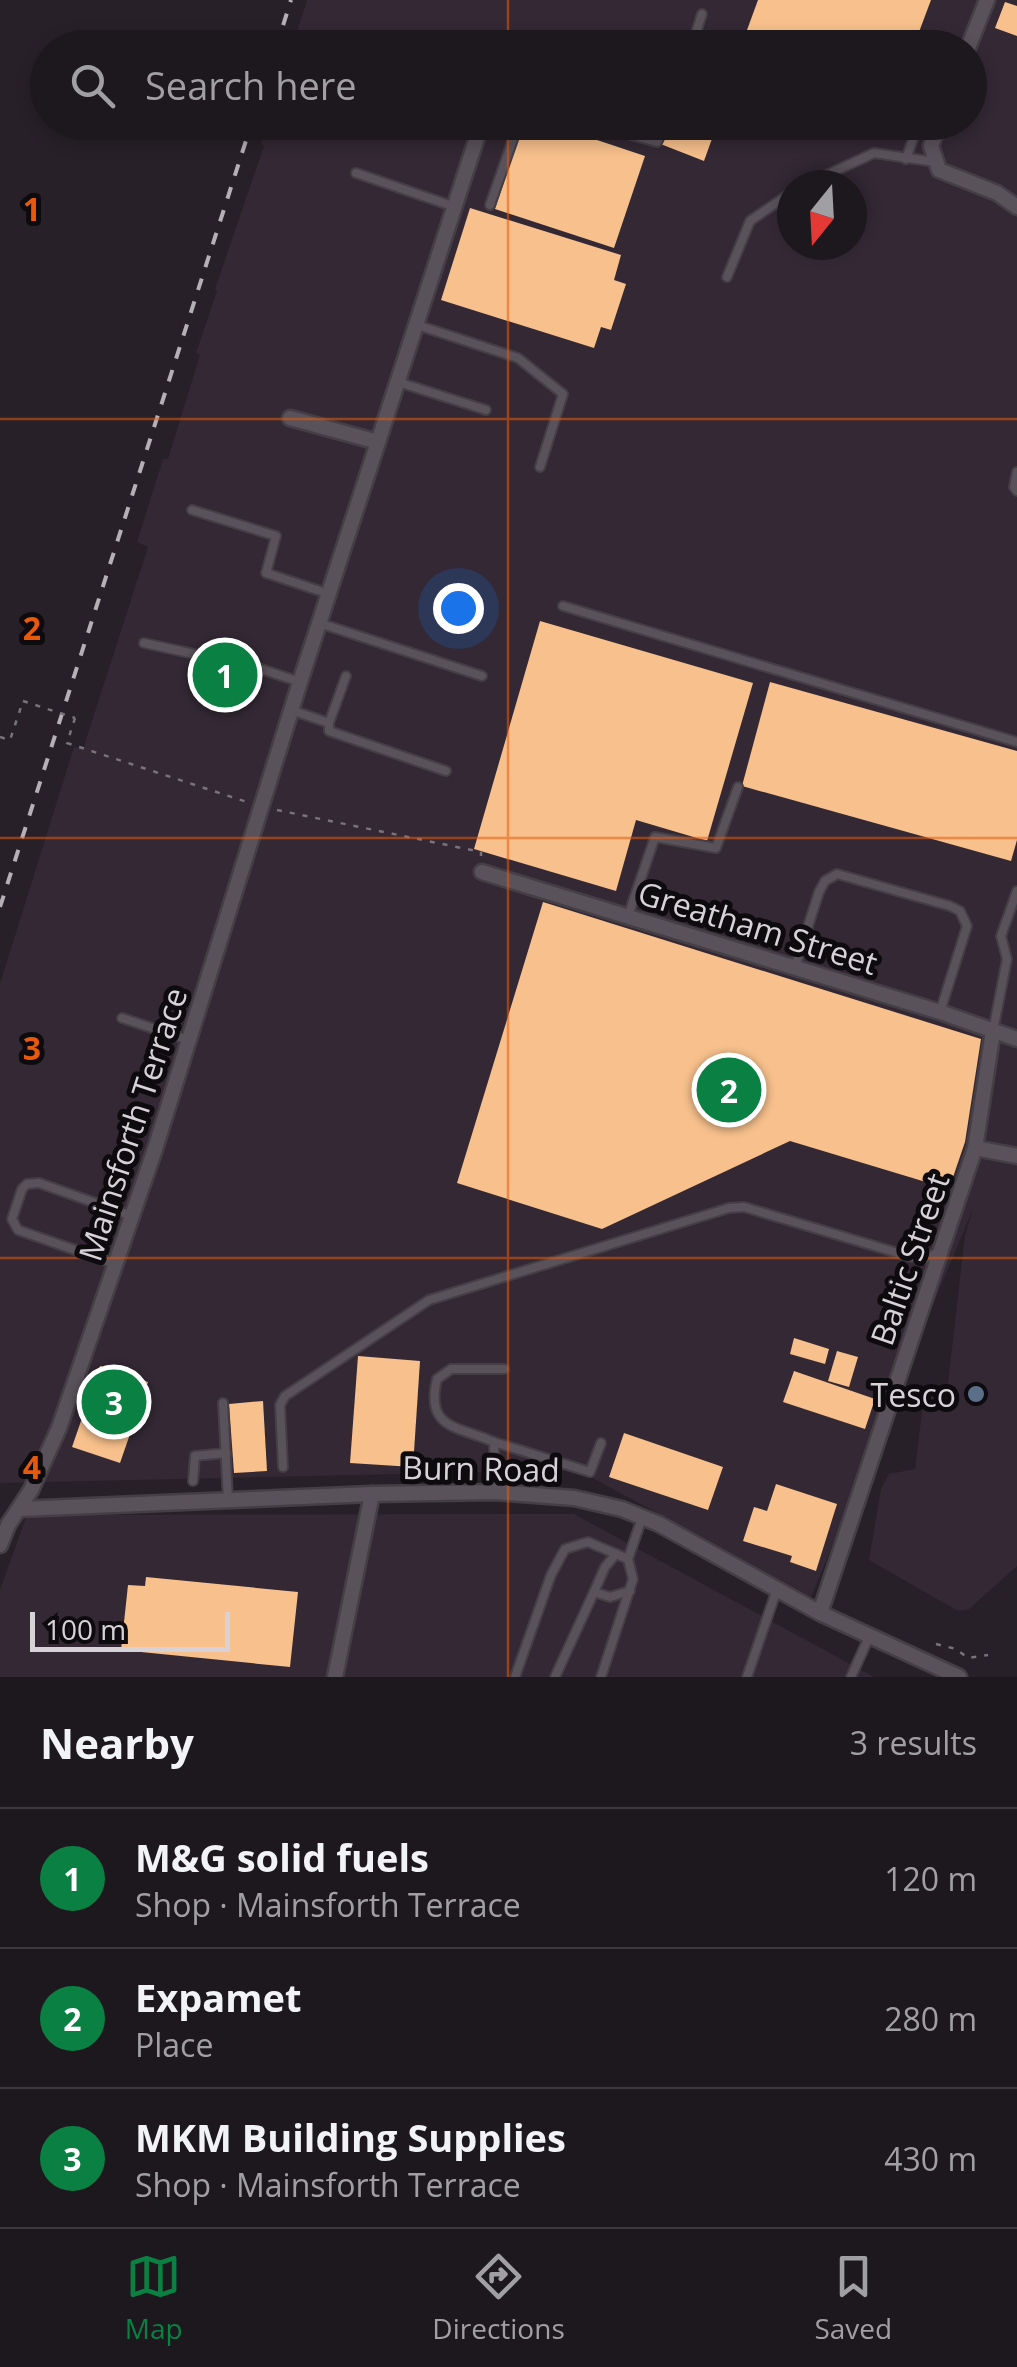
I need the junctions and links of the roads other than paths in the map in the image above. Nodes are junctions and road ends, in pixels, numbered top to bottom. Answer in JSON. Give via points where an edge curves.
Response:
{"nodes":[{"id":1,"x":987,"y":0,"type":"edge"},
{"id":2,"x":702,"y":14,"type":"dead end"},
{"id":3,"x":697,"y":30,"type":"edge"},
{"id":4,"x":975,"y":30,"type":"edge"},
{"id":5,"x":476,"y":140,"type":"edge"},
{"id":6,"x":512,"y":140,"type":"edge"},
{"id":7,"x":913,"y":140,"type":"edge"},
{"id":8,"x":932,"y":140,"type":"edge"},
{"id":9,"x":906,"y":159,"type":"junction"},
{"id":10,"x":936,"y":162,"type":"junction"},
{"id":11,"x":837,"y":170,"type":"edge"},
{"id":12,"x":356,"y":173,"type":"dead end"},
{"id":13,"x":777,"y":202,"type":"edge"},
{"id":14,"x":490,"y":205,"type":"dead end"},
{"id":15,"x":1017,"y":206,"type":"edge"},
{"id":16,"x":455,"y":207,"type":"junction"},
{"id":17,"x":727,"y":277,"type":"dead end"},
{"id":18,"x":416,"y":324,"type":"junction"},
{"id":19,"x":398,"y":382,"type":"junction"},
{"id":20,"x":486,"y":410,"type":"dead end"},
{"id":21,"x":290,"y":418,"type":"dead end"},
{"id":22,"x":378,"y":442,"type":"junction"},
{"id":23,"x":540,"y":468,"type":"dead end"},
{"id":24,"x":1017,"y":472,"type":"edge"},
{"id":25,"x":1017,"y":491,"type":"edge"},
{"id":26,"x":192,"y":510,"type":"dead end"},
{"id":27,"x":329,"y":594,"type":"junction"},
{"id":28,"x":563,"y":606,"type":"dead end"},
{"id":29,"x":319,"y":622,"type":"junction"},
{"id":30,"x":144,"y":643,"type":"dead end"},
{"id":31,"x":346,"y":676,"type":"dead end"},
{"id":32,"x":482,"y":676,"type":"dead end"},
{"id":33,"x":300,"y":682,"type":"junction"},
{"id":34,"x":292,"y":710,"type":"junction"},
{"id":35,"x":329,"y":723,"type":"junction"},
{"id":36,"x":1017,"y":742,"type":"edge"},
{"id":37,"x":446,"y":771,"type":"dead end"},
{"id":38,"x":738,"y":787,"type":"dead end"},
{"id":39,"x":482,"y":872,"type":"road end"},
{"id":40,"x":1017,"y":891,"type":"edge"},
{"id":41,"x":628,"y":916,"type":"junction"},
{"id":42,"x":795,"y":967,"type":"junction"},
{"id":43,"x":940,"y":1012,"type":"junction"},
{"id":44,"x":122,"y":1018,"type":"dead end"},
{"id":45,"x":993,"y":1031,"type":"junction"},
{"id":46,"x":1017,"y":1039,"type":"edge"},
{"id":47,"x":188,"y":1040,"type":"junction"},
{"id":48,"x":976,"y":1148,"type":"junction"},
{"id":49,"x":1017,"y":1156,"type":"edge"},
{"id":50,"x":132,"y":1216,"type":"junction"},
{"id":51,"x":941,"y":1251,"type":"junction"},
{"id":52,"x":115,"y":1264,"type":"junction"},
{"id":53,"x":504,"y":1369,"type":"dead end"},
{"id":54,"x":224,"y":1403,"type":"dead end"},
{"id":55,"x":494,"y":1442,"type":"junction"},
{"id":56,"x":601,"y":1443,"type":"dead end"},
{"id":57,"x":226,"y":1453,"type":"junction"},
{"id":58,"x":283,"y":1467,"type":"dead end"},
{"id":59,"x":193,"y":1481,"type":"dead end"},
{"id":60,"x":494,"y":1492,"type":"junction"},
{"id":61,"x":372,"y":1494,"type":"junction"},
{"id":62,"x":228,"y":1500,"type":"junction"},
{"id":63,"x":20,"y":1509,"type":"junction"},
{"id":64,"x":642,"y":1518,"type":"junction"},
{"id":65,"x":4,"y":1523,"type":"edge"},
{"id":66,"x":0,"y":1545,"type":"edge"},
{"id":67,"x":616,"y":1554,"type":"junction"},
{"id":68,"x":628,"y":1559,"type":"junction"},
{"id":69,"x":777,"y":1589,"type":"junction"},
{"id":70,"x":630,"y":1590,"type":"junction"},
{"id":71,"x":594,"y":1592,"type":"junction"},
{"id":72,"x":820,"y":1613,"type":"junction"},
{"id":73,"x":869,"y":1637,"type":"junction"},
{"id":74,"x":334,"y":1677,"type":"edge"},
{"id":75,"x":515,"y":1677,"type":"edge"},
{"id":76,"x":555,"y":1677,"type":"edge"},
{"id":77,"x":601,"y":1677,"type":"edge"},
{"id":78,"x":747,"y":1677,"type":"edge"},
{"id":79,"x":853,"y":1677,"type":"edge"},
{"id":80,"x":959,"y":1677,"type":"edge"}],
"edges":[{"from":1,"to":4,"type":"street"},
{"from":2,"to":3,"type":"lane"},
{"from":5,"to":16,"type":"street","name":"Mainsforth Terrace"},
{"from":6,"to":14,"type":"lane"},
{"from":7,"to":9,"type":"lane"},
{"from":8,"to":10,"type":"street"},
{"from":9,"to":10,"type":"lane"},
{"from":9,"to":11,"type":"lane","via":[[874,153]]},
{"from":10,"to":15,"type":"street","via":[[939,170]]},
{"from":12,"to":16,"type":"lane"},
{"from":13,"to":17,"type":"lane","via":[[750,220]]},
{"from":16,"to":18,"type":"street","name":"Mainsforth Terrace"},
{"from":18,"to":19,"type":"street","name":"Mainsforth Terrace"},
{"from":18,"to":23,"type":"lane","via":[[518,358],[564,394]]},
{"from":19,"to":20,"type":"lane"},
{"from":19,"to":22,"type":"street","name":"Mainsforth Terrace"},
{"from":21,"to":22,"type":"street"},
{"from":22,"to":27,"type":"street","name":"Mainsforth Terrace"},
{"from":24,"to":25,"type":"lane"},
{"from":26,"to":27,"type":"lane","via":[[276,536],[266,573]]},
{"from":27,"to":29,"type":"street","name":"Mainsforth Terrace"},
{"from":28,"to":36,"type":"lane"},
{"from":29,"to":32,"type":"lane"},
{"from":29,"to":33,"type":"street","name":"Mainsforth Terrace"},
{"from":30,"to":33,"type":"lane"},
{"from":31,"to":35,"type":"lane"},
{"from":33,"to":34,"type":"street","name":"Mainsforth Terrace"},
{"from":34,"to":35,"type":"lane"},
{"from":34,"to":47,"type":"street","name":"Mainsforth Terrace"},
{"from":35,"to":37,"type":"lane","via":[[329,731]]},
{"from":38,"to":41,"type":"lane","via":[[716,848],[655,837]]},
{"from":39,"to":41,"type":"street","name":"Greatham Street"},
{"from":40,"to":45,"type":"lane","via":[[1001,936],[1007,959]]},
{"from":41,"to":42,"type":"street","name":"Greatham Street"},
{"from":42,"to":43,"type":"street","name":"Greatham Street"},
{"from":42,"to":43,"type":"lane","via":[[819,892],[837,874],[950,906],[966,926]]},
{"from":43,"to":45,"type":"street","name":"Greatham Street"},
{"from":44,"to":47,"type":"lane"},
{"from":45,"to":46,"type":"street","name":"Greatham Street"},
{"from":45,"to":48,"type":"street","name":"Baltic Street"},
{"from":47,"to":50,"type":"street","name":"Mainsforth Terrace"},
{"from":48,"to":49,"type":"street"},
{"from":48,"to":51,"type":"street","name":"Baltic Street"},
{"from":50,"to":52,"type":"street","name":"Mainsforth Terrace"},
{"from":50,"to":52,"type":"lane","via":[[39,1183],[22,1189],[12,1219],[18,1230]]},
{"from":51,"to":58,"type":"lane","via":[[908,1256],[729,1208],[429,1300],[285,1396]]},
{"from":51,"to":72,"type":"street","name":"Baltic Street"},
{"from":52,"to":63,"type":"street","name":"Mainsforth Terrace","via":[[59,1428]]},
{"from":53,"to":55,"type":"lane","via":[[451,1369],[437,1379],[433,1395],[434,1412],[444,1422]]},
{"from":54,"to":57,"type":"lane"},
{"from":55,"to":56,"type":"lane","via":[[590,1472]]},
{"from":55,"to":60,"type":"lane"},
{"from":57,"to":59,"type":"lane","via":[[196,1456]]},
{"from":57,"to":62,"type":"lane"},
{"from":60,"to":61,"type":"street","name":"Burn Road"},
{"from":60,"to":64,"type":"street","name":"Burn Road","via":[[574,1498]]},
{"from":61,"to":62,"type":"street","name":"Burn Road"},
{"from":61,"to":74,"type":"street"},
{"from":62,"to":63,"type":"street","name":"Burn Road"},
{"from":63,"to":65,"type":"street","name":"Mainsforth Terrace"},
{"from":64,"to":68,"type":"lane"},
{"from":64,"to":69,"type":"street","name":"Burn Road"},
{"from":65,"to":66,"type":"street","name":"Mainsforth Terrace"},
{"from":67,"to":68,"type":"lane"},
{"from":67,"to":71,"type":"lane"},
{"from":67,"to":75,"type":"lane","via":[[588,1542],[565,1549]]},
{"from":68,"to":70,"type":"lane"},
{"from":69,"to":72,"type":"street","name":"Burn Road"},
{"from":69,"to":78,"type":"lane"},
{"from":70,"to":71,"type":"lane","via":[[610,1598]]},
{"from":70,"to":77,"type":"lane"},
{"from":71,"to":76,"type":"lane"},
{"from":72,"to":73,"type":"street","name":"Burn Road"},
{"from":73,"to":79,"type":"lane"},
{"from":73,"to":80,"type":"street","name":"Burn Road"}]}
